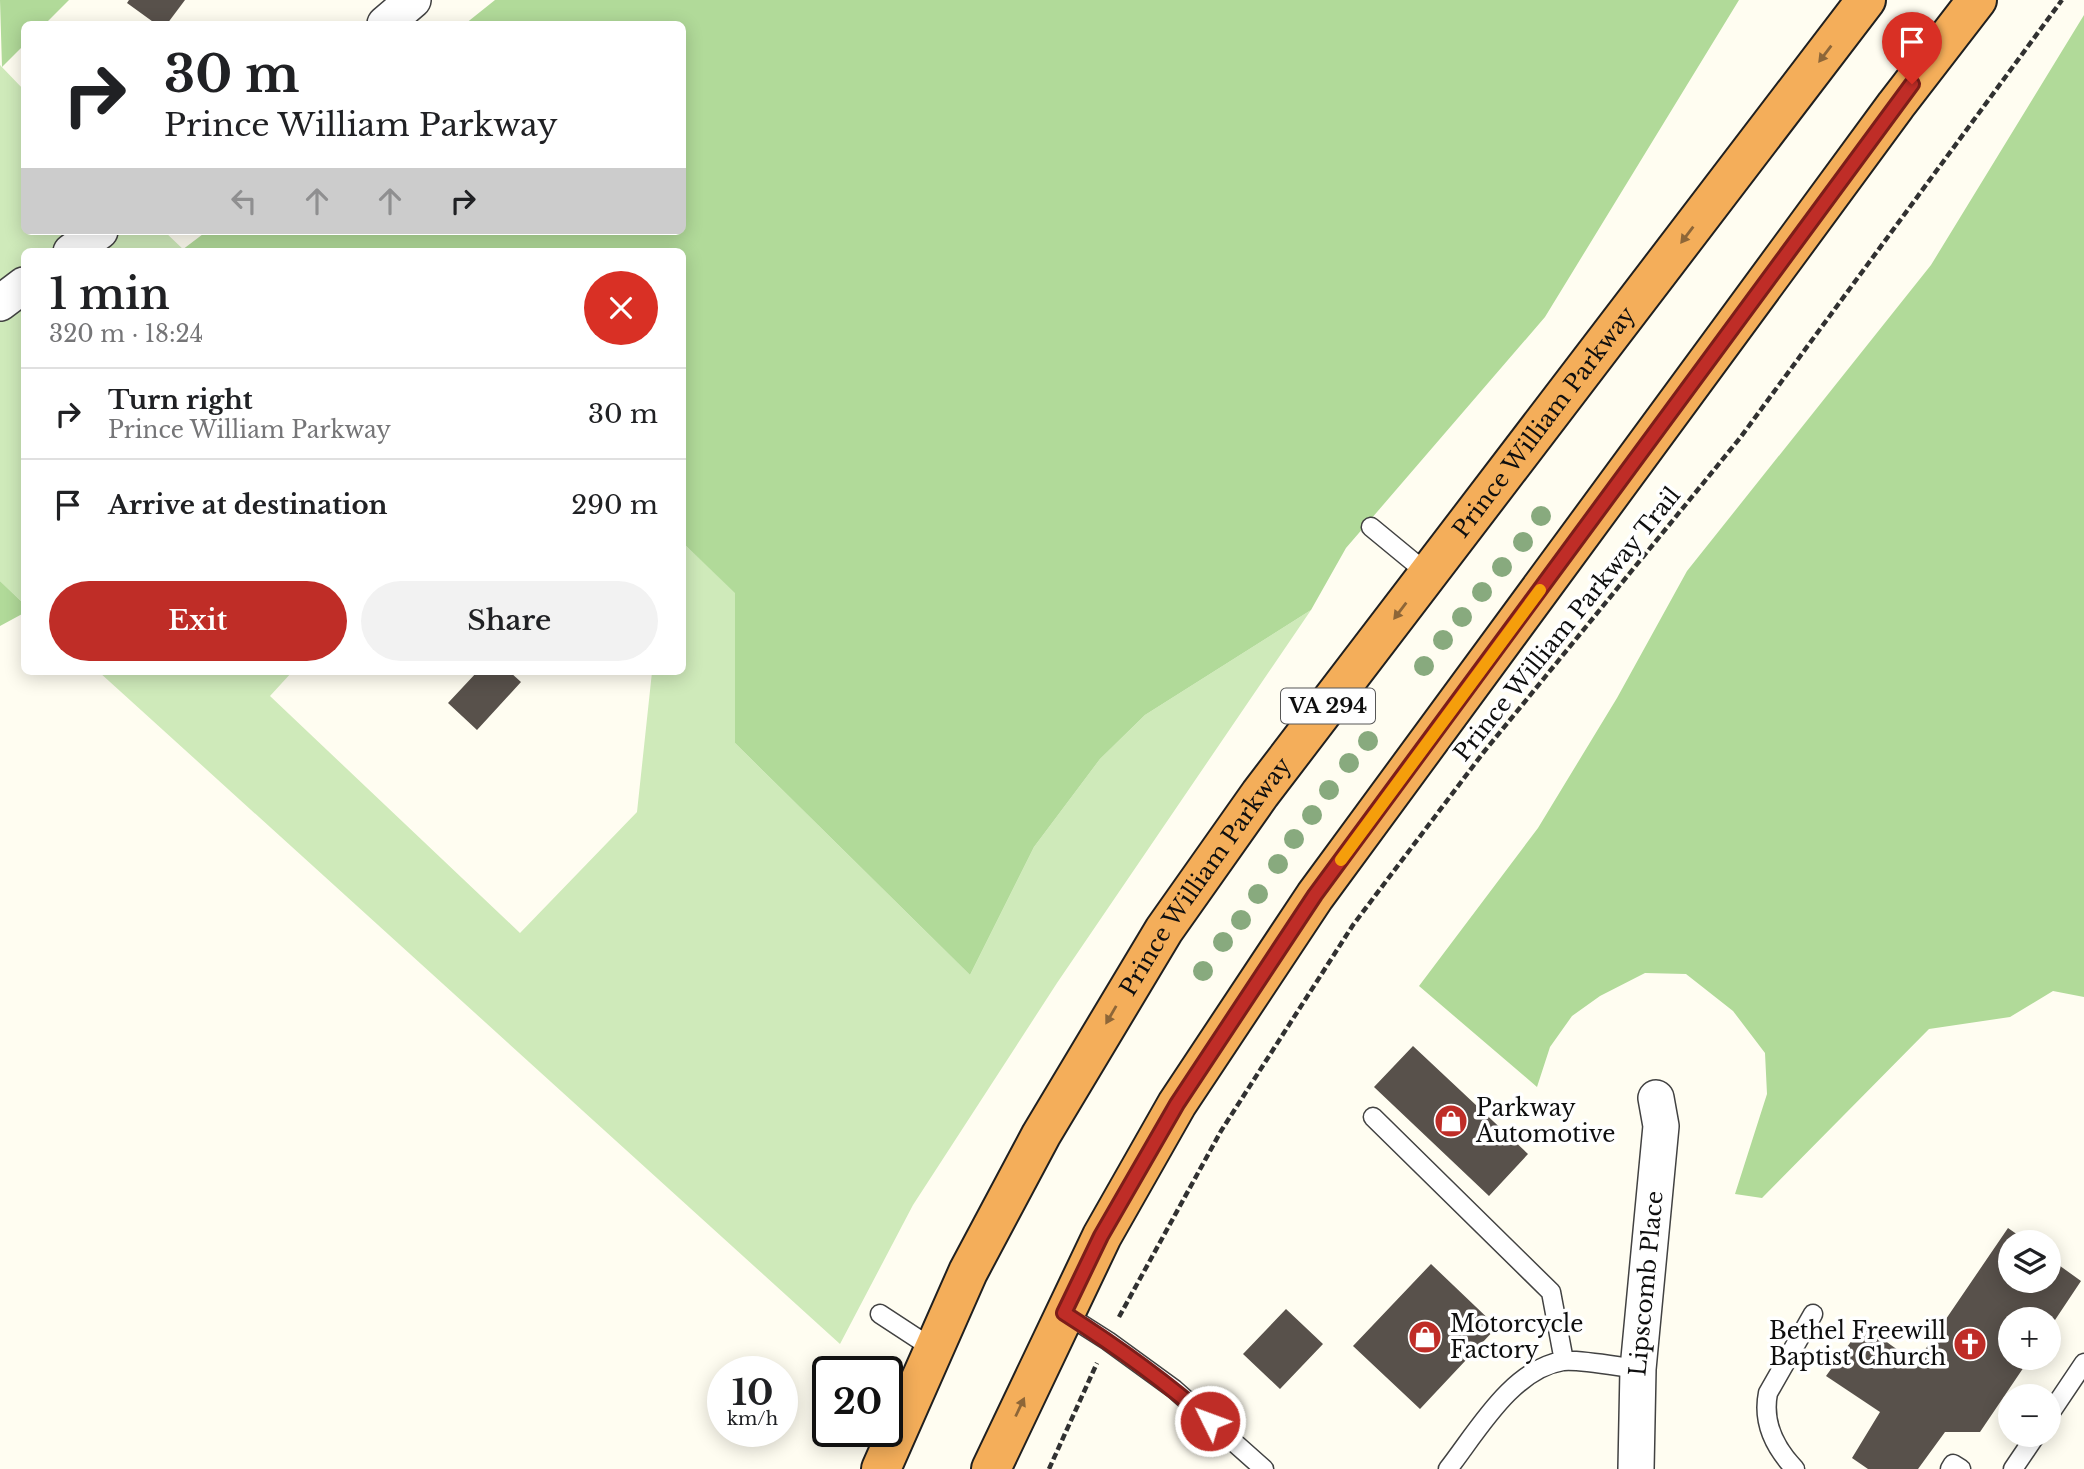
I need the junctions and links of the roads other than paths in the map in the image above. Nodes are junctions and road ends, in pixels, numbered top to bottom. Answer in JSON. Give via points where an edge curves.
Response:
{"nodes":[{"id":1,"x":413,"y":0,"type":"edge"},
{"id":2,"x":1866,"y":0,"type":"edge"},
{"id":3,"x":1977,"y":0,"type":"edge"},
{"id":4,"x":388,"y":21,"type":"edge"},
{"id":5,"x":94,"y":235,"type":"edge"},
{"id":6,"x":77,"y":248,"type":"edge"},
{"id":7,"x":21,"y":287,"type":"edge"},
{"id":8,"x":0,"y":303,"type":"edge"},
{"id":9,"x":1371,"y":527,"type":"dead end"},
{"id":10,"x":1428,"y":575,"type":"junction"},
{"id":11,"x":1656,"y":1098,"type":"dead end"},
{"id":12,"x":1373,"y":1117,"type":"dead end"},
{"id":13,"x":1064,"y":1313,"type":"junction"},
{"id":14,"x":880,"y":1314,"type":"dead end"},
{"id":15,"x":1813,"y":1314,"type":"dead end"},
{"id":16,"x":935,"y":1350,"type":"junction"},
{"id":17,"x":1564,"y":1361,"type":"junction"},
{"id":18,"x":2084,"y":1363,"type":"edge"},
{"id":19,"x":1638,"y":1369,"type":"junction"},
{"id":20,"x":2061,"y":1397,"type":"edge"},
{"id":21,"x":2028,"y":1447,"type":"edge"},
{"id":22,"x":881,"y":1469,"type":"edge"},
{"id":23,"x":991,"y":1469,"type":"edge"},
{"id":24,"x":1264,"y":1469,"type":"edge"},
{"id":25,"x":1448,"y":1469,"type":"edge"},
{"id":26,"x":1636,"y":1469,"type":"edge"},
{"id":27,"x":1795,"y":1469,"type":"edge"},
{"id":28,"x":1950,"y":1469,"type":"edge"},
{"id":29,"x":1961,"y":1469,"type":"edge"},
{"id":30,"x":2013,"y":1469,"type":"edge"}],
"edges":[{"from":1,"to":4,"type":"street"},
{"from":2,"to":10,"type":"highway","name":"Prince William Parkway","number":"VA 294","one_way":true},
{"from":3,"to":13,"type":"highway","via":[[1315,895],[1177,1104],[1101,1236]]},
{"from":5,"to":6,"type":"street"},
{"from":7,"to":8,"type":"street"},
{"from":9,"to":10,"type":"lane"},
{"from":10,"to":16,"type":"highway","name":"Prince William Parkway","number":"VA 294","one_way":true,"via":[[1260,794],[1164,930],[1041,1135],[968,1272]]},
{"from":11,"to":19,"type":"street","name":"Lipscomb Place","via":[[1661,1126]]},
{"from":12,"to":17,"type":"lane","via":[[1551,1292]]},
{"from":23,"to":13,"type":"highway","one_way":true},
{"from":13,"to":24,"type":"lane","via":[[1174,1389]]},
{"from":14,"to":16,"type":"lane"},
{"from":15,"to":27,"type":"lane","via":[[1765,1406],[1773,1437]]},
{"from":16,"to":22,"type":"highway","name":"Prince William Parkway","number":"VA 294"},
{"from":17,"to":19,"type":"lane"},
{"from":17,"to":25,"type":"lane","via":[[1535,1372],[1509,1390]]},
{"from":18,"to":20,"type":"lane"},
{"from":19,"to":26,"type":"street","name":"Lipscomb Place"},
{"from":21,"to":30,"type":"lane"},
{"from":28,"to":29,"type":"lane","via":[[1953,1464]]}]}
